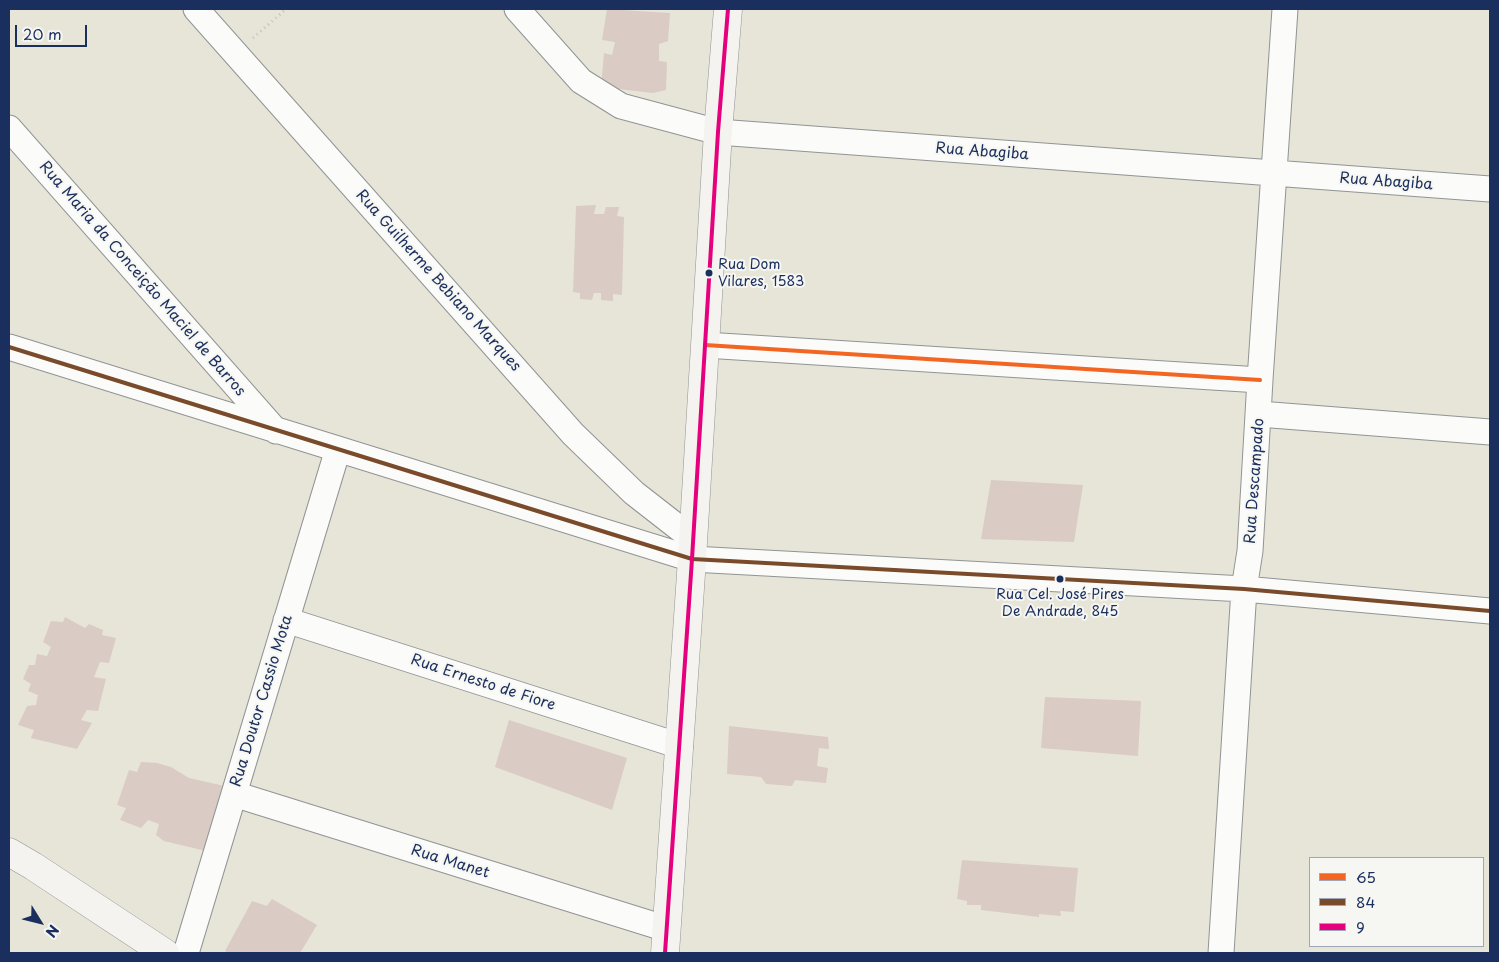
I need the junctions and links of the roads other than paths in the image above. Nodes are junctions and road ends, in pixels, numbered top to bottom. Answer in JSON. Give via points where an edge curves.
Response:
{"nodes":[{"id":1,"x":196,"y":9,"type":"edge"},
{"id":2,"x":517,"y":9,"type":"edge"},
{"id":3,"x":728,"y":9,"type":"edge"},
{"id":4,"x":1285,"y":9,"type":"edge"},
{"id":5,"x":9,"y":128,"type":"edge"},
{"id":6,"x":718,"y":132,"type":"junction"},
{"id":7,"x":1274,"y":174,"type":"junction"},
{"id":8,"x":1490,"y":189,"type":"edge"},
{"id":9,"x":705,"y":345,"type":"junction"},
{"id":10,"x":9,"y":347,"type":"edge"},
{"id":11,"x":1260,"y":380,"type":"junction"},
{"id":12,"x":1259,"y":414,"type":"junction"},
{"id":13,"x":276,"y":430,"type":"junction"},
{"id":14,"x":1490,"y":432,"type":"edge"},
{"id":15,"x":338,"y":449,"type":"junction"},
{"id":16,"x":692,"y":549,"type":"junction"},
{"id":17,"x":1244,"y":589,"type":"junction"},
{"id":18,"x":1490,"y":611,"type":"edge"},
{"id":19,"x":286,"y":620,"type":"junction"},
{"id":20,"x":680,"y":746,"type":"junction"},
{"id":21,"x":234,"y":794,"type":"junction"},
{"id":22,"x":9,"y":852,"type":"edge"},
{"id":23,"x":666,"y":941,"type":"edge"},
{"id":24,"x":165,"y":953,"type":"edge"},
{"id":25,"x":186,"y":953,"type":"edge"},
{"id":26,"x":1221,"y":953,"type":"edge"}],
"edges":[{"from":1,"to":16,"type":"street","name":"Rua Guilherme Bebiano Marques","via":[[574,434]]},
{"from":2,"to":6,"type":"street","name":"Rua Abagiba","via":[[581,81],[621,106]]},
{"from":3,"to":6,"type":"street"},
{"from":4,"to":7,"type":"street","name":"Rua Descampado"},
{"from":5,"to":13,"type":"street","name":"Rua Maria da Conceição Maciel de Barros"},
{"from":6,"to":7,"type":"street","name":"Rua Abagiba"},
{"from":6,"to":9,"type":"street"},
{"from":7,"to":8,"type":"street","name":"Rua Abagiba"},
{"from":7,"to":11,"type":"street","name":"Rua Descampado"},
{"from":9,"to":11,"type":"street"},
{"from":9,"to":16,"type":"street"},
{"from":10,"to":13,"type":"street"},
{"from":11,"to":12,"type":"street","name":"Rua Descampado"},
{"from":12,"to":14,"type":"street"},
{"from":12,"to":17,"type":"street","name":"Rua Descampado","via":[[1250,551]]},
{"from":13,"to":15,"type":"street"},
{"from":15,"to":16,"type":"street"},
{"from":15,"to":19,"type":"street","name":"Rua Doutor Cassio Mota"},
{"from":16,"to":17,"type":"street"},
{"from":16,"to":20,"type":"street"},
{"from":17,"to":18,"type":"street"},
{"from":17,"to":26,"type":"street","name":"Rua Descampado"},
{"from":19,"to":20,"type":"street","name":"Rua Ernesto de Fiore"},
{"from":19,"to":21,"type":"street","name":"Rua Doutor Cassio Mota"},
{"from":20,"to":23,"type":"street"},
{"from":21,"to":23,"type":"street","name":"Rua Manet"},
{"from":21,"to":25,"type":"street","name":"Rua Doutor Cassio Mota"},
{"from":22,"to":24,"type":"street"}]}
